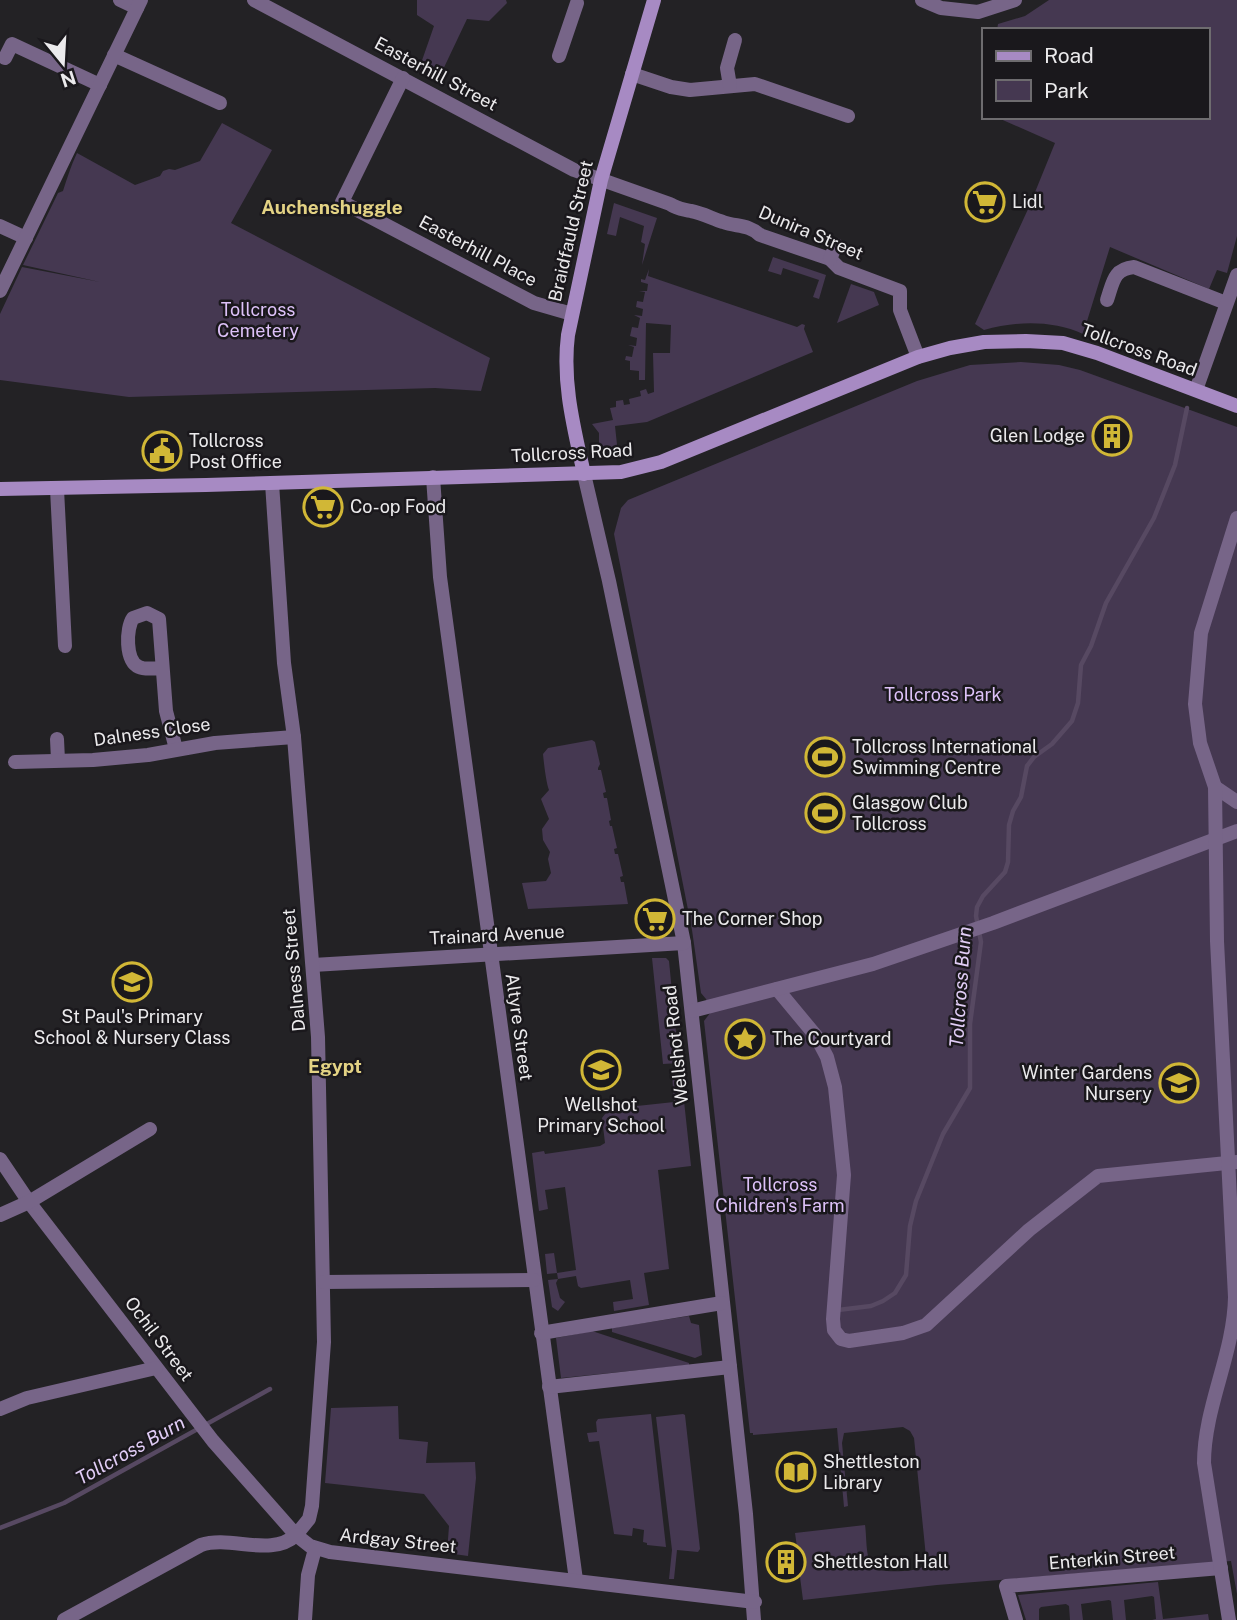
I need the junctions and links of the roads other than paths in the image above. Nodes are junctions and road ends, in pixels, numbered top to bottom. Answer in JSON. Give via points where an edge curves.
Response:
{"nodes":[{"id":1,"x":120,"y":0,"type":"edge"},
{"id":2,"x":254,"y":0,"type":"edge"},
{"id":3,"x":922,"y":0,"type":"edge"},
{"id":4,"x":1015,"y":0,"type":"edge"},
{"id":5,"x":575,"y":1,"type":"edge"},
{"id":6,"x":651,"y":1,"type":"edge"},
{"id":7,"x":139,"y":4,"type":"edge"},
{"id":8,"x":735,"y":40,"type":"dead end"},
{"id":9,"x":114,"y":55,"type":"junction"},
{"id":10,"x":559,"y":56,"type":"dead end"},
{"id":11,"x":5,"y":58,"type":"dead end"},
{"id":12,"x":632,"y":74,"type":"junction"},
{"id":13,"x":403,"y":78,"type":"junction"},
{"id":14,"x":100,"y":85,"type":"junction"},
{"id":15,"x":730,"y":86,"type":"junction"},
{"id":16,"x":220,"y":103,"type":"dead end"},
{"id":17,"x":848,"y":116,"type":"dead end"},
{"id":18,"x":601,"y":180,"type":"junction"},
{"id":19,"x":0,"y":226,"type":"edge"},
{"id":20,"x":26,"y":238,"type":"junction"},
{"id":21,"x":836,"y":245,"type":"dead end"},
{"id":22,"x":830,"y":259,"type":"junction"},
{"id":23,"x":1236,"y":279,"type":"edge"},
{"id":24,"x":0,"y":290,"type":"edge"},
{"id":25,"x":1107,"y":300,"type":"dead end"},
{"id":26,"x":1226,"y":303,"type":"junction"},
{"id":27,"x":572,"y":314,"type":"junction"},
{"id":28,"x":918,"y":357,"type":"junction"},
{"id":29,"x":1196,"y":390,"type":"junction"},
{"id":30,"x":1237,"y":406,"type":"edge"},
{"id":31,"x":584,"y":474,"type":"junction"},
{"id":32,"x":433,"y":477,"type":"junction"},
{"id":33,"x":272,"y":483,"type":"junction"},
{"id":34,"x":57,"y":488,"type":"junction"},
{"id":35,"x":0,"y":489,"type":"edge"},
{"id":36,"x":1237,"y":518,"type":"edge"},
{"id":37,"x":65,"y":646,"type":"dead end"},
{"id":38,"x":162,"y":668,"type":"dead end"},
{"id":39,"x":294,"y":737,"type":"junction"},
{"id":40,"x":57,"y":739,"type":"dead end"},
{"id":41,"x":176,"y":749,"type":"junction"},
{"id":42,"x":58,"y":760,"type":"junction"},
{"id":43,"x":15,"y":762,"type":"dead end"},
{"id":44,"x":1216,"y":787,"type":"junction"},
{"id":45,"x":1237,"y":802,"type":"edge"},
{"id":46,"x":1237,"y":831,"type":"edge"},
{"id":47,"x":1216,"y":839,"type":"junction"},
{"id":48,"x":684,"y":943,"type":"junction"},
{"id":49,"x":490,"y":954,"type":"junction"},
{"id":50,"x":313,"y":965,"type":"junction"},
{"id":51,"x":777,"y":989,"type":"junction"},
{"id":52,"x":692,"y":1011,"type":"junction"},
{"id":53,"x":149,"y":1129,"type":"dead end"},
{"id":54,"x":0,"y":1159,"type":"edge"},
{"id":55,"x":1233,"y":1162,"type":"edge"},
{"id":56,"x":30,"y":1202,"type":"junction"},
{"id":57,"x":0,"y":1215,"type":"edge"},
{"id":58,"x":534,"y":1280,"type":"junction"},
{"id":59,"x":324,"y":1282,"type":"junction"},
{"id":60,"x":722,"y":1303,"type":"junction"},
{"id":61,"x":541,"y":1333,"type":"junction"},
{"id":62,"x":730,"y":1367,"type":"junction"},
{"id":63,"x":156,"y":1368,"type":"junction"},
{"id":64,"x":549,"y":1387,"type":"junction"},
{"id":65,"x":0,"y":1409,"type":"edge"},
{"id":66,"x":296,"y":1535,"type":"junction"},
{"id":67,"x":315,"y":1549,"type":"junction"},
{"id":68,"x":1222,"y":1568,"type":"junction"},
{"id":69,"x":576,"y":1580,"type":"junction"},
{"id":70,"x":755,"y":1602,"type":"junction"},
{"id":71,"x":92,"y":1613,"type":"edge"},
{"id":72,"x":64,"y":1620,"type":"edge"},
{"id":73,"x":305,"y":1620,"type":"edge"},
{"id":74,"x":754,"y":1620,"type":"edge"},
{"id":75,"x":1016,"y":1620,"type":"edge"},
{"id":76,"x":1229,"y":1620,"type":"edge"}],
"edges":[{"from":1,"to":7,"type":"street"},
{"from":2,"to":13,"type":"street","name":"Easterhill Street"},
{"from":3,"to":4,"type":"street","via":[[941,9],[978,12]]},
{"from":5,"to":10,"type":"street"},
{"from":6,"to":12,"type":"street","name":"Braidfauld Street"},
{"from":7,"to":9,"type":"street"},
{"from":8,"to":15,"type":"street","via":[[727,68]]},
{"from":9,"to":14,"type":"street"},
{"from":9,"to":16,"type":"street"},
{"from":11,"to":14,"type":"street","via":[[12,44]]},
{"from":12,"to":15,"type":"street","via":[[681,89]]},
{"from":12,"to":18,"type":"street","name":"Braidfauld Street"},
{"from":13,"to":18,"type":"street","name":"Easterhill Street"},
{"from":13,"to":27,"type":"street","name":"Easterhill Place","via":[[342,202],[534,303]]},
{"from":14,"to":20,"type":"street"},
{"from":15,"to":17,"type":"street","via":[[762,85]]},
{"from":18,"to":22,"type":"street","name":"Dunira Street"},
{"from":18,"to":27,"type":"street","name":"Braidfauld Street"},
{"from":19,"to":20,"type":"street"},
{"from":20,"to":24,"type":"street"},
{"from":21,"to":22,"type":"street"},
{"from":22,"to":28,"type":"street","name":"Dunira Street","via":[[839,268],[900,291],[900,310]]},
{"from":23,"to":26,"type":"street"},
{"from":25,"to":26,"type":"street","via":[[1116,274],[1133,267]]},
{"from":26,"to":29,"type":"street"},
{"from":27,"to":31,"type":"street","name":"Braidfauld Street","via":[[566,388]]},
{"from":28,"to":29,"type":"street","name":"Tollcross Road","via":[[984,342],[1063,343]]},
{"from":28,"to":31,"type":"street","name":"Tollcross Road","via":[[650,466]]},
{"from":29,"to":30,"type":"street","name":"Tollcross Road"},
{"from":31,"to":32,"type":"street","name":"Tollcross Road"},
{"from":31,"to":48,"type":"street","name":"Wellshot Road"},
{"from":32,"to":33,"type":"street","name":"Tollcross Road"},
{"from":32,"to":49,"type":"street","name":"Altyre Street","via":[[439,564]]},
{"from":33,"to":34,"type":"street","name":"Tollcross Road"},
{"from":33,"to":39,"type":"street","name":"Dalness Street","via":[[284,663]]},
{"from":34,"to":35,"type":"street","name":"Tollcross Road"},
{"from":34,"to":37,"type":"street"},
{"from":36,"to":44,"type":"street","via":[[1209,601],[1197,663],[1197,727]]},
{"from":38,"to":41,"type":"street"},
{"from":39,"to":41,"type":"street","name":"Dalness Close"},
{"from":39,"to":50,"type":"street","name":"Dalness Street"},
{"from":40,"to":42,"type":"street"},
{"from":41,"to":42,"type":"street","name":"Dalness Close"},
{"from":42,"to":43,"type":"street","name":"Dalness Close"},
{"from":44,"to":45,"type":"street"},
{"from":44,"to":47,"type":"street"},
{"from":46,"to":47,"type":"street"},
{"from":47,"to":51,"type":"street","via":[[993,923],[873,964]]},
{"from":47,"to":55,"type":"street","via":[[1217,941]]},
{"from":48,"to":49,"type":"street","name":"Trainard Avenue"},
{"from":48,"to":52,"type":"street","name":"Wellshot Road"},
{"from":49,"to":50,"type":"street","name":"Trainard Avenue"},
{"from":49,"to":58,"type":"street","name":"Altyre Street"},
{"from":50,"to":59,"type":"street","name":"Dalness Street"},
{"from":51,"to":52,"type":"street"},
{"from":51,"to":55,"type":"street","via":[[816,1036],[835,1087],[844,1175],[833,1319],[841,1339],[926,1325],[1029,1230],[1098,1175]]},
{"from":52,"to":60,"type":"street","name":"Wellshot Road"},
{"from":53,"to":56,"type":"street"},
{"from":54,"to":56,"type":"street","name":"Ochil Street"},
{"from":55,"to":68,"type":"street","via":[[1235,1314],[1204,1451]]},
{"from":56,"to":57,"type":"street"},
{"from":56,"to":63,"type":"street","name":"Ochil Street"},
{"from":58,"to":59,"type":"street"},
{"from":58,"to":61,"type":"street","name":"Altyre Street"},
{"from":59,"to":66,"type":"street","name":"Dalness Street","via":[[321,1404],[312,1506],[309,1519]]},
{"from":60,"to":61,"type":"street"},
{"from":60,"to":62,"type":"street","name":"Wellshot Road"},
{"from":61,"to":64,"type":"street","name":"Altyre Street"},
{"from":62,"to":64,"type":"street"},
{"from":62,"to":70,"type":"street","name":"Wellshot Road"},
{"from":63,"to":65,"type":"street","via":[[27,1398]]},
{"from":63,"to":66,"type":"street","name":"Ochil Street"},
{"from":64,"to":69,"type":"street","name":"Altyre Street"},
{"from":66,"to":67,"type":"street","name":"Ardgay Street"},
{"from":66,"to":71,"type":"street","via":[[275,1545],[230,1541],[192,1549]]},
{"from":67,"to":69,"type":"street","name":"Ardgay Street"},
{"from":67,"to":73,"type":"street"},
{"from":68,"to":75,"type":"street","name":"Enterkin Street","via":[[1006,1586]]},
{"from":68,"to":76,"type":"street"},
{"from":69,"to":70,"type":"street","name":"Ardgay Street"},
{"from":70,"to":74,"type":"street","name":"Wellshot Road"},
{"from":71,"to":72,"type":"street"}]}
